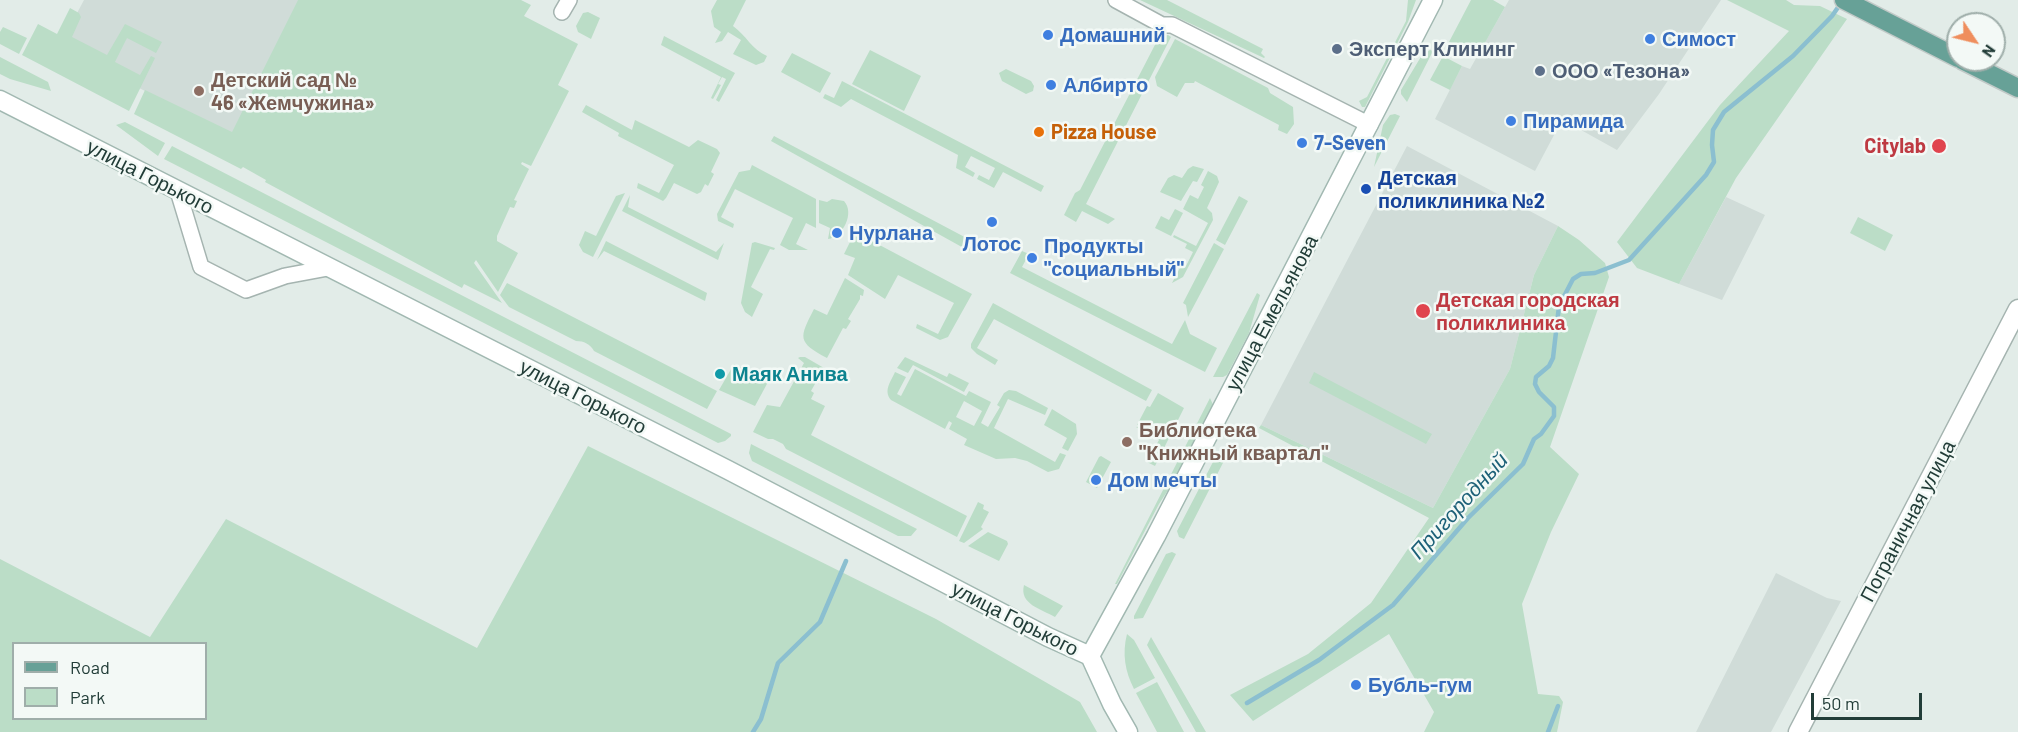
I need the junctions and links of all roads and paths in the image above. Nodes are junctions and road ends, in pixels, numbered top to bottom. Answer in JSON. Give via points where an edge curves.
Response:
{"nodes":[{"id":1,"x":1116,"y":0,"type":"edge"},
{"id":2,"x":1433,"y":0,"type":"edge"},
{"id":3,"x":1848,"y":2,"type":"edge"},
{"id":4,"x":1946,"y":52,"type":"edge"},
{"id":5,"x":1986,"y":72,"type":"edge"},
{"id":6,"x":2018,"y":88,"type":"edge"},
{"id":7,"x":0,"y":100,"type":"edge"},
{"id":8,"x":1370,"y":125,"type":"junction"},
{"id":9,"x":178,"y":191,"type":"junction"},
{"id":10,"x":328,"y":268,"type":"junction"},
{"id":11,"x":2018,"y":309,"type":"edge"},
{"id":12,"x":1090,"y":656,"type":"junction"},
{"id":13,"x":1128,"y":732,"type":"edge"},
{"id":14,"x":1798,"y":732,"type":"edge"}],
"edges":[{"from":1,"to":8,"type":"street"},
{"from":2,"to":8,"type":"main road","name":"улица Емельянова"},
{"from":3,"to":4,"type":"main road"},
{"from":5,"to":6,"type":"main road"},
{"from":7,"to":9,"type":"main road","name":"улица Горького"},
{"from":8,"to":12,"type":"main road","name":"улица Емельянова"},
{"from":9,"to":10,"type":"main road","name":"улица Горького"},
{"from":9,"to":10,"type":"street","via":[[201,267],[246,290],[285,276]]},
{"from":10,"to":12,"type":"main road","name":"улица Горького"},
{"from":11,"to":14,"type":"main road","name":"Пограничная улица"},
{"from":12,"to":13,"type":"main road","name":"улица Горького"}]}
